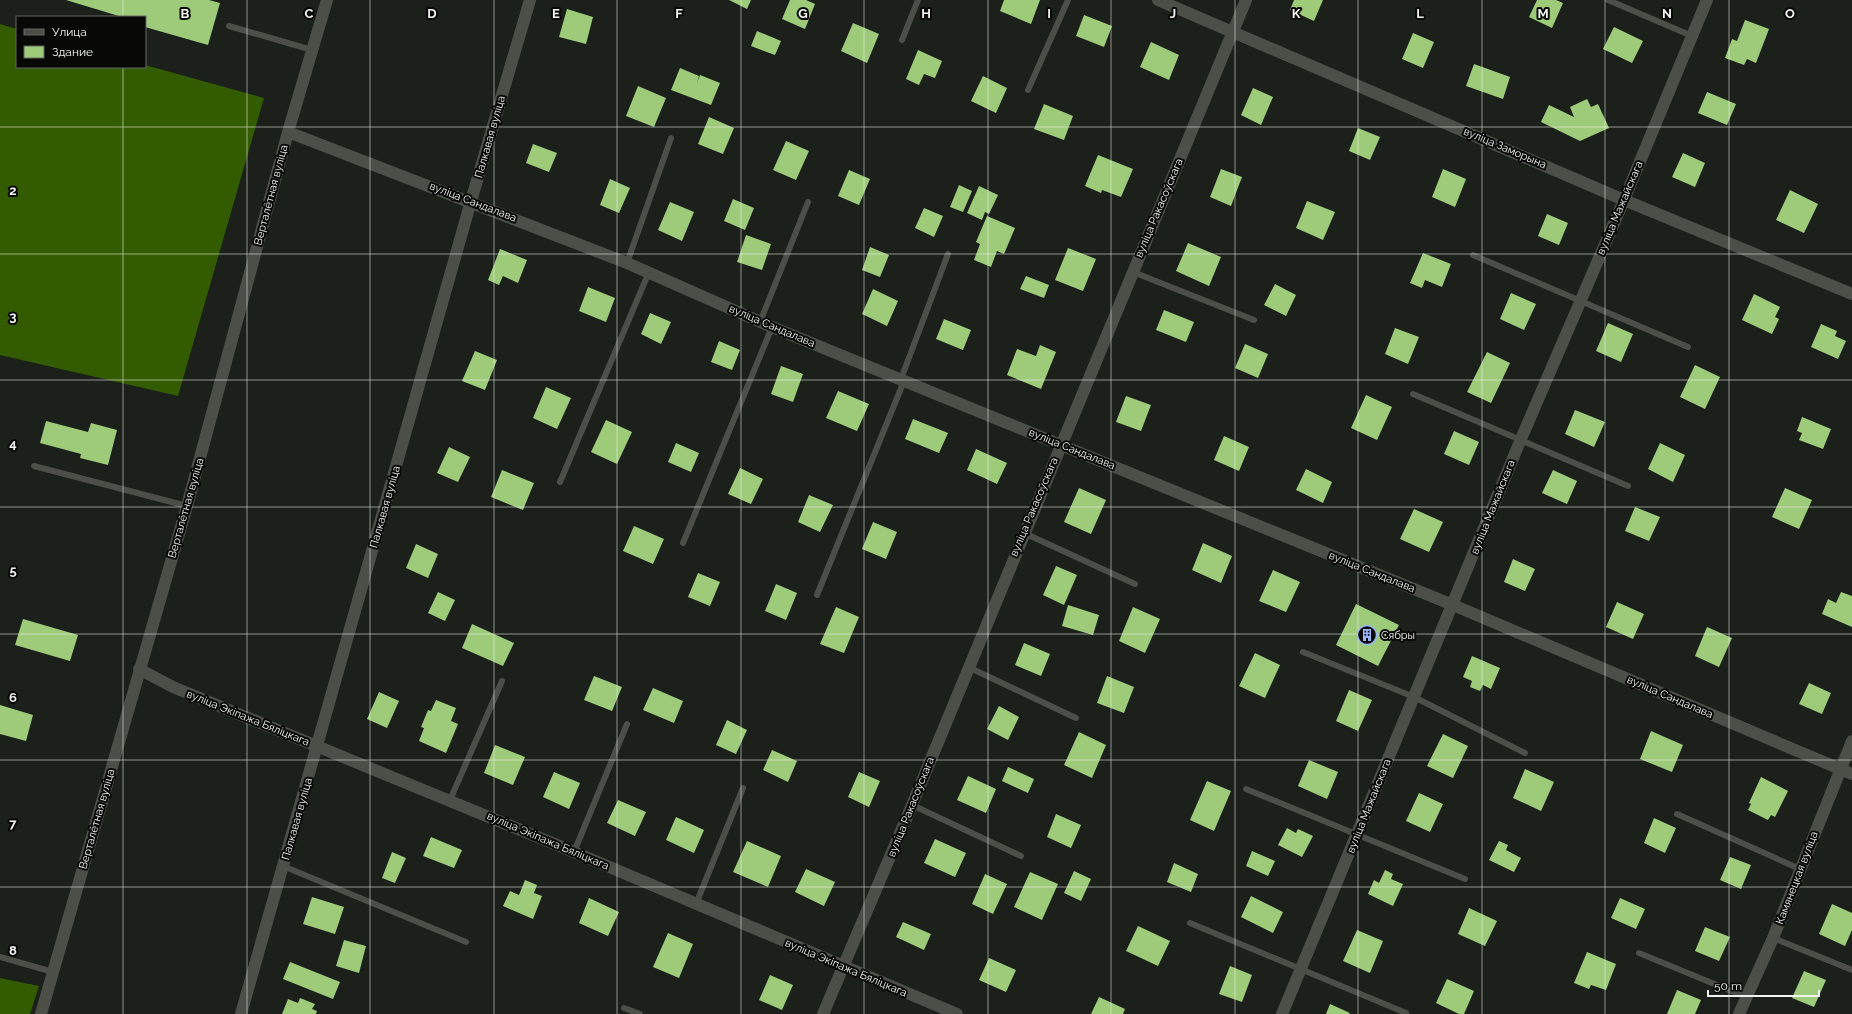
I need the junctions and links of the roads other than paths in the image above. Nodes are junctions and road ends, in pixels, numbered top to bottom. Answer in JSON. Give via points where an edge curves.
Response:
{"nodes":[{"id":1,"x":327,"y":0,"type":"edge"},
{"id":2,"x":530,"y":0,"type":"edge"},
{"id":3,"x":918,"y":0,"type":"edge"},
{"id":4,"x":1068,"y":0,"type":"edge"},
{"id":5,"x":1158,"y":0,"type":"edge"},
{"id":6,"x":1246,"y":0,"type":"edge"},
{"id":7,"x":1608,"y":0,"type":"edge"},
{"id":8,"x":1707,"y":0,"type":"edge"},
{"id":9,"x":229,"y":26,"type":"dead end"},
{"id":10,"x":1233,"y":32,"type":"junction"},
{"id":11,"x":1692,"y":36,"type":"junction"},
{"id":12,"x":902,"y":40,"type":"dead end"},
{"id":13,"x":312,"y":50,"type":"junction"},
{"id":14,"x":1028,"y":90,"type":"dead end"},
{"id":15,"x":288,"y":132,"type":"junction"},
{"id":16,"x":671,"y":138,"type":"dead end"},
{"id":17,"x":1624,"y":200,"type":"junction"},
{"id":18,"x":471,"y":201,"type":"junction"},
{"id":19,"x":808,"y":202,"type":"dead end"},
{"id":20,"x":948,"y":254,"type":"dead end"},
{"id":21,"x":1473,"y":255,"type":"dead end"},
{"id":22,"x":627,"y":263,"type":"junction"},
{"id":23,"x":649,"y":272,"type":"junction"},
{"id":24,"x":1132,"y":272,"type":"junction"},
{"id":25,"x":1852,"y":294,"type":"edge"},
{"id":26,"x":1580,"y":300,"type":"junction"},
{"id":27,"x":1254,"y":320,"type":"dead end"},
{"id":28,"x":760,"y":322,"type":"junction"},
{"id":29,"x":772,"y":327,"type":"junction"},
{"id":30,"x":1688,"y":347,"type":"dead end"},
{"id":31,"x":902,"y":380,"type":"junction"},
{"id":32,"x":1414,"y":394,"type":"dead end"},
{"id":33,"x":1521,"y":439,"type":"junction"},
{"id":34,"x":1060,"y":444,"type":"junction"},
{"id":35,"x":34,"y":466,"type":"dead end"},
{"id":36,"x":560,"y":482,"type":"dead end"},
{"id":37,"x":1628,"y":486,"type":"dead end"},
{"id":38,"x":187,"y":506,"type":"junction"},
{"id":39,"x":1024,"y":533,"type":"junction"},
{"id":40,"x":683,"y":543,"type":"dead end"},
{"id":41,"x":1135,"y":584,"type":"dead end"},
{"id":42,"x":818,"y":596,"type":"dead end"},
{"id":43,"x":1453,"y":605,"type":"junction"},
{"id":44,"x":1303,"y":652,"type":"dead end"},
{"id":45,"x":968,"y":667,"type":"junction"},
{"id":46,"x":139,"y":669,"type":"junction"},
{"id":47,"x":502,"y":681,"type":"dead end"},
{"id":48,"x":1414,"y":697,"type":"junction"},
{"id":49,"x":1076,"y":718,"type":"dead end"},
{"id":50,"x":628,"y":724,"type":"dead end"},
{"id":51,"x":1852,"y":741,"type":"edge"},
{"id":52,"x":317,"y":746,"type":"junction"},
{"id":53,"x":1525,"y":753,"type":"dead end"},
{"id":54,"x":1840,"y":769,"type":"junction"},
{"id":55,"x":1852,"y":774,"type":"edge"},
{"id":56,"x":743,"y":788,"type":"dead end"},
{"id":57,"x":1246,"y":789,"type":"dead end"},
{"id":58,"x":450,"y":800,"type":"junction"},
{"id":59,"x":912,"y":805,"type":"junction"},
{"id":60,"x":1677,"y":814,"type":"dead end"},
{"id":61,"x":1358,"y":835,"type":"junction"},
{"id":62,"x":574,"y":852,"type":"junction"},
{"id":63,"x":1020,"y":856,"type":"dead end"},
{"id":64,"x":283,"y":866,"type":"junction"},
{"id":65,"x":1800,"y":868,"type":"junction"},
{"id":66,"x":1465,"y":879,"type":"dead end"},
{"id":67,"x":696,"y":904,"type":"junction"},
{"id":68,"x":1190,"y":923,"type":"dead end"},
{"id":69,"x":1773,"y":938,"type":"junction"},
{"id":70,"x":466,"y":942,"type":"dead end"},
{"id":71,"x":1639,"y":953,"type":"dead end"},
{"id":72,"x":0,"y":957,"type":"edge"},
{"id":73,"x":844,"y":967,"type":"junction"},
{"id":74,"x":1301,"y":969,"type":"junction"},
{"id":75,"x":1852,"y":970,"type":"edge"},
{"id":76,"x":53,"y":972,"type":"junction"},
{"id":77,"x":1746,"y":997,"type":"junction"},
{"id":78,"x":624,"y":1008,"type":"dead end"},
{"id":79,"x":1406,"y":1013,"type":"dead end"},
{"id":80,"x":41,"y":1014,"type":"edge"},
{"id":81,"x":240,"y":1014,"type":"edge"},
{"id":82,"x":640,"y":1014,"type":"edge"},
{"id":83,"x":823,"y":1014,"type":"edge"},
{"id":84,"x":957,"y":1014,"type":"edge"},
{"id":85,"x":1282,"y":1014,"type":"edge"},
{"id":86,"x":1739,"y":1014,"type":"edge"}],
"edges":[{"from":1,"to":13,"type":"street","name":"Верталётная вуліца"},
{"from":2,"to":18,"type":"street","name":"Палкавая вуліца"},
{"from":3,"to":12,"type":"lane"},
{"from":4,"to":14,"type":"lane"},
{"from":5,"to":10,"type":"street","name":"вуліца Заморына"},
{"from":6,"to":10,"type":"street","name":"вуліца Ракасоўскага"},
{"from":7,"to":11,"type":"lane"},
{"from":8,"to":11,"type":"street","name":"вуліца Мажайскага"},
{"from":9,"to":13,"type":"lane"},
{"from":10,"to":17,"type":"street","name":"вуліца Заморына"},
{"from":10,"to":24,"type":"street","name":"вуліца Ракасоўскага"},
{"from":11,"to":17,"type":"street","name":"вуліца Мажайскага"},
{"from":13,"to":15,"type":"street","name":"Верталётная вуліца"},
{"from":15,"to":18,"type":"street","name":"вуліца Сандалава"},
{"from":15,"to":38,"type":"street","name":"Верталётная вуліца"},
{"from":16,"to":22,"type":"lane"},
{"from":17,"to":25,"type":"street","name":"вуліца Заморына"},
{"from":17,"to":26,"type":"street","name":"вуліца Мажайскага"},
{"from":18,"to":22,"type":"street","name":"вуліца Сандалава"},
{"from":18,"to":52,"type":"street","name":"Палкавая вуліца"},
{"from":19,"to":28,"type":"lane"},
{"from":20,"to":31,"type":"lane"},
{"from":21,"to":26,"type":"lane"},
{"from":22,"to":23,"type":"street","name":"вуліца Сандалава"},
{"from":23,"to":28,"type":"street","name":"вуліца Сандалава"},
{"from":23,"to":36,"type":"lane"},
{"from":24,"to":27,"type":"lane"},
{"from":24,"to":34,"type":"street","name":"вуліца Ракасоўскага"},
{"from":26,"to":30,"type":"lane"},
{"from":26,"to":33,"type":"street","name":"вуліца Мажайскага"},
{"from":28,"to":29,"type":"street","name":"вуліца Сандалава"},
{"from":29,"to":31,"type":"street","name":"вуліца Сандалава"},
{"from":29,"to":40,"type":"lane"},
{"from":31,"to":34,"type":"street","name":"вуліца Сандалава"},
{"from":31,"to":42,"type":"lane"},
{"from":32,"to":33,"type":"lane"},
{"from":33,"to":37,"type":"lane"},
{"from":33,"to":43,"type":"street","name":"вуліца Мажайскага"},
{"from":34,"to":39,"type":"street","name":"вуліца Ракасоўскага"},
{"from":34,"to":43,"type":"street","name":"вуліца Сандалава"},
{"from":35,"to":38,"type":"lane"},
{"from":38,"to":46,"type":"street","name":"Верталётная вуліца"},
{"from":39,"to":41,"type":"lane"},
{"from":39,"to":45,"type":"street","name":"вуліца Ракасоўскага"},
{"from":43,"to":48,"type":"street","name":"вуліца Мажайскага"},
{"from":43,"to":54,"type":"street","name":"вуліца Сандалава"},
{"from":44,"to":48,"type":"lane"},
{"from":45,"to":49,"type":"lane"},
{"from":45,"to":59,"type":"street","name":"вуліца Ракасоўскага"},
{"from":46,"to":52,"type":"street","name":"вуліца Экіпажа Бяліцкага","via":[[173,687]]},
{"from":46,"to":76,"type":"street","name":"Верталётная вуліца"},
{"from":47,"to":58,"type":"lane"},
{"from":48,"to":53,"type":"lane"},
{"from":48,"to":61,"type":"street","name":"вуліца Мажайскага"},
{"from":50,"to":62,"type":"lane"},
{"from":51,"to":54,"type":"street","name":"Камянецкая вуліца"},
{"from":52,"to":58,"type":"street","name":"вуліца Экіпажа Бяліцкага"},
{"from":52,"to":64,"type":"street","name":"Палкавая вуліца"},
{"from":54,"to":55,"type":"street","name":"вуліца Сандалава"},
{"from":54,"to":65,"type":"street","name":"Камянецкая вуліца"},
{"from":56,"to":67,"type":"lane"},
{"from":57,"to":61,"type":"lane"},
{"from":58,"to":62,"type":"street","name":"вуліца Экіпажа Бяліцкага"},
{"from":59,"to":63,"type":"lane"},
{"from":59,"to":73,"type":"street","name":"вуліца Ракасоўскага"},
{"from":60,"to":65,"type":"lane"},
{"from":61,"to":66,"type":"lane"},
{"from":61,"to":74,"type":"street","name":"вуліца Мажайскага"},
{"from":62,"to":67,"type":"street","name":"вуліца Экіпажа Бяліцкага"},
{"from":64,"to":70,"type":"lane"},
{"from":64,"to":81,"type":"street","name":"Палкавая вуліца"},
{"from":65,"to":69,"type":"street","name":"Камянецкая вуліца"},
{"from":67,"to":73,"type":"street","name":"вуліца Экіпажа Бяліцкага"},
{"from":68,"to":74,"type":"lane"},
{"from":69,"to":75,"type":"lane"},
{"from":69,"to":77,"type":"street","name":"Камянецкая вуліца"},
{"from":71,"to":77,"type":"lane"},
{"from":72,"to":76,"type":"lane"},
{"from":73,"to":83,"type":"street","name":"вуліца Ракасоўскага"},
{"from":73,"to":84,"type":"street","name":"вуліца Экіпажа Бяліцкага"},
{"from":74,"to":79,"type":"lane"},
{"from":74,"to":85,"type":"street","name":"вуліца Мажайскага"},
{"from":76,"to":80,"type":"street","name":"Верталётная вуліца"},
{"from":77,"to":86,"type":"street","name":"Камянецкая вуліца"},
{"from":78,"to":82,"type":"lane"}]}
